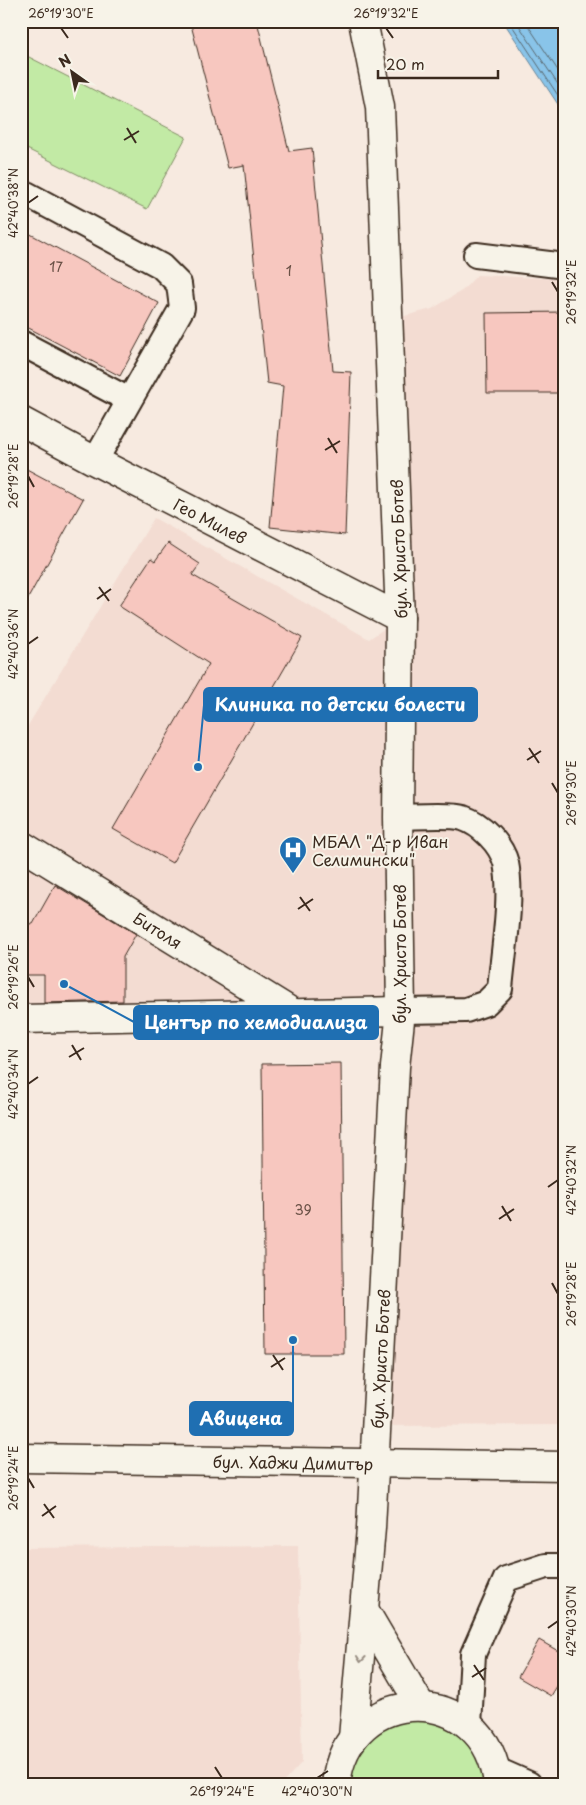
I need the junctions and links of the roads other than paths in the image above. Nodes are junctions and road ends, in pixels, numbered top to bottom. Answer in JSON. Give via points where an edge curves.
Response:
{"nodes":[{"id":1,"x":363,"y":21,"type":"edge"},
{"id":2,"x":21,"y":191,"type":"edge"},
{"id":3,"x":476,"y":255,"type":"dead end"},
{"id":4,"x":565,"y":266,"type":"edge"},
{"id":5,"x":21,"y":343,"type":"edge"},
{"id":6,"x":129,"y":400,"type":"junction"},
{"id":7,"x":21,"y":421,"type":"edge"},
{"id":8,"x":95,"y":462,"type":"junction"},
{"id":9,"x":400,"y":618,"type":"junction"},
{"id":10,"x":398,"y":818,"type":"junction"},
{"id":11,"x":21,"y":845,"type":"edge"},
{"id":12,"x":401,"y":1011,"type":"junction"},
{"id":13,"x":296,"y":1015,"type":"junction"},
{"id":14,"x":21,"y":1019,"type":"edge"},
{"id":15,"x":21,"y":1458,"type":"edge"},
{"id":16,"x":375,"y":1462,"type":"junction"},
{"id":17,"x":565,"y":1466,"type":"edge"},
{"id":18,"x":565,"y":1566,"type":"edge"},
{"id":19,"x":365,"y":1610,"type":"junction"},
{"id":20,"x":421,"y":1706,"type":"junction"},
{"id":21,"x":469,"y":1725,"type":"junction"},
{"id":22,"x":353,"y":1738,"type":"junction"},
{"id":23,"x":498,"y":1777,"type":"edge"},
{"id":24,"x":336,"y":1784,"type":"edge"},
{"id":25,"x":529,"y":1784,"type":"edge"}],
"edges":[{"from":1,"to":9,"type":"street","name":"бул. Христо Ботев","via":[[380,107]]},
{"from":2,"to":6,"type":"lane","via":[[161,266],[179,284],[182,308]]},
{"from":3,"to":4,"type":"lane"},
{"from":5,"to":6,"type":"lane"},
{"from":6,"to":8,"type":"lane"},
{"from":7,"to":8,"type":"street","name":"Гео Милев"},
{"from":8,"to":9,"type":"street","name":"Гео Милев"},
{"from":9,"to":10,"type":"street","name":"бул. Христо Ботев"},
{"from":10,"to":12,"type":"street","name":"бул. Христо Ботев"},
{"from":10,"to":12,"type":"lane","via":[[462,817],[478,825],[490,836],[506,862],[508,890],[500,988],[486,1003],[466,1010]]},
{"from":11,"to":13,"type":"street","name":"Битоля"},
{"from":12,"to":13,"type":"street"},
{"from":12,"to":16,"type":"street","name":"бул. Христо Ботев","via":[[395,1067]]},
{"from":13,"to":14,"type":"street"},
{"from":15,"to":16,"type":"street","name":"бул. Хаджи Димитър"},
{"from":16,"to":17,"type":"street","name":"бул. Хаджи Димитър"},
{"from":16,"to":19,"type":"street","name":"бул. Христо Ботев"},
{"from":18,"to":21,"type":"lane","via":[[546,1566],[506,1580],[473,1654]]},
{"from":19,"to":20,"type":"street"},
{"from":19,"to":22,"type":"street","name":"бул. Христо Ботев","one_way":true},
{"from":20,"to":21,"type":"street","via":[[455,1715]]},
{"from":20,"to":22,"type":"street","via":[[383,1713],[366,1723]]},
{"from":21,"to":23,"type":"street","via":[[482,1737],[491,1753]]},
{"from":22,"to":24,"type":"street","via":[[338,1768]]},
{"from":23,"to":25,"type":"lane"}]}
